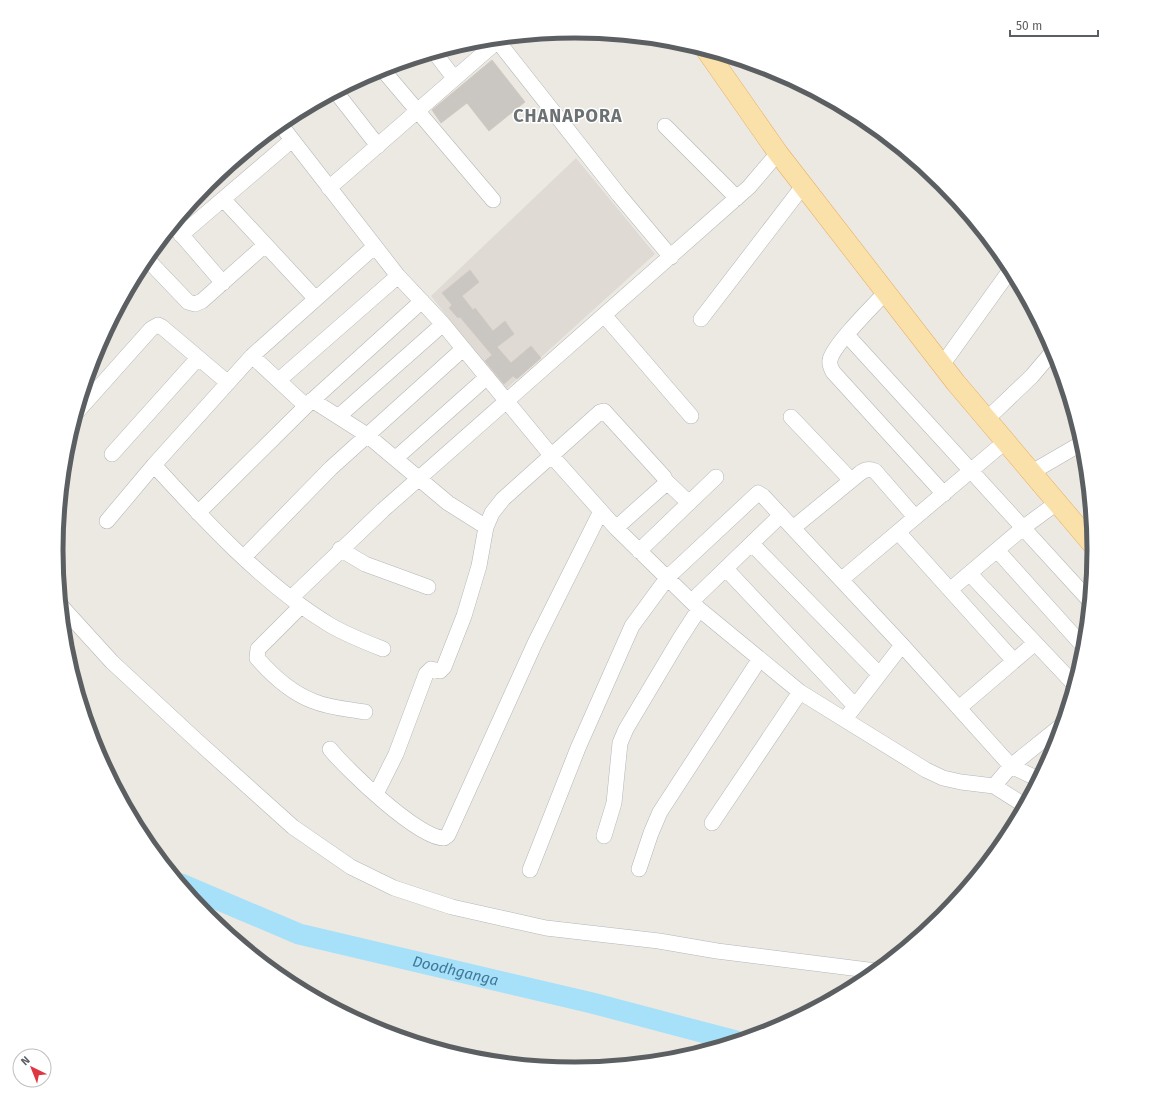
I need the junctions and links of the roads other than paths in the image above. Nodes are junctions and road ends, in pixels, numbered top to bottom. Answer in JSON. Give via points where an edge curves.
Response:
{"nodes":[{"id":1,"x":501,"y":43,"type":"edge"},
{"id":2,"x":491,"y":45,"type":"edge"},
{"id":3,"x":438,"y":56,"type":"edge"},
{"id":4,"x":710,"y":56,"type":"edge"},
{"id":5,"x":386,"y":74,"type":"edge"},
{"id":6,"x":454,"y":78,"type":"junction"},
{"id":7,"x":339,"y":96,"type":"edge"},
{"id":8,"x":417,"y":112,"type":"junction"},
{"id":9,"x":665,"y":126,"type":"dead end"},
{"id":10,"x":284,"y":129,"type":"edge"},
{"id":11,"x":292,"y":140,"type":"junction"},
{"id":12,"x":378,"y":146,"type":"junction"},
{"id":13,"x":778,"y":153,"type":"junction"},
{"id":14,"x":803,"y":186,"type":"junction"},
{"id":15,"x":329,"y":188,"type":"junction"},
{"id":16,"x":223,"y":198,"type":"junction"},
{"id":17,"x":737,"y":198,"type":"junction"},
{"id":18,"x":493,"y":200,"type":"dead end"},
{"id":19,"x":177,"y":230,"type":"edge"},
{"id":20,"x":265,"y":244,"type":"junction"},
{"id":21,"x":374,"y":246,"type":"junction"},
{"id":22,"x":671,"y":257,"type":"junction"},
{"id":23,"x":151,"y":263,"type":"edge"},
{"id":24,"x":1007,"y":275,"type":"edge"},
{"id":25,"x":398,"y":276,"type":"junction"},
{"id":26,"x":223,"y":283,"type":"junction"},
{"id":27,"x":886,"y":292,"type":"junction"},
{"id":28,"x":315,"y":298,"type":"junction"},
{"id":29,"x":422,"y":301,"type":"junction"},
{"id":30,"x":604,"y":315,"type":"junction"},
{"id":31,"x":702,"y":319,"type":"dead end"},
{"id":32,"x":443,"y":324,"type":"junction"},
{"id":33,"x":847,"y":335,"type":"junction"},
{"id":34,"x":464,"y":349,"type":"junction"},
{"id":35,"x":252,"y":356,"type":"junction"},
{"id":36,"x":1049,"y":356,"type":"edge"},
{"id":37,"x":198,"y":358,"type":"junction"},
{"id":38,"x":942,"y":365,"type":"junction"},
{"id":39,"x":487,"y":377,"type":"junction"},
{"id":40,"x":279,"y":380,"type":"junction"},
{"id":41,"x":227,"y":382,"type":"junction"},
{"id":42,"x":507,"y":402,"type":"junction"},
{"id":43,"x":309,"y":403,"type":"junction"},
{"id":44,"x":84,"y":404,"type":"edge"},
{"id":45,"x":339,"y":416,"type":"junction"},
{"id":46,"x":691,"y":416,"type":"dead end"},
{"id":47,"x":791,"y":417,"type":"dead end"},
{"id":48,"x":987,"y":419,"type":"junction"},
{"id":49,"x":367,"y":435,"type":"junction"},
{"id":50,"x":1006,"y":441,"type":"junction"},
{"id":51,"x":1076,"y":446,"type":"edge"},
{"id":52,"x":112,"y":454,"type":"dead end"},
{"id":53,"x":551,"y":455,"type":"junction"},
{"id":54,"x":396,"y":458,"type":"junction"},
{"id":55,"x":154,"y":465,"type":"junction"},
{"id":56,"x":972,"y":470,"type":"junction"},
{"id":57,"x":1032,"y":472,"type":"junction"},
{"id":58,"x":716,"y":477,"type":"dead end"},
{"id":59,"x":418,"y":479,"type":"junction"},
{"id":60,"x":851,"y":480,"type":"junction"},
{"id":61,"x":666,"y":481,"type":"junction"},
{"id":62,"x":944,"y":494,"type":"junction"},
{"id":63,"x":1058,"y":502,"type":"junction"},
{"id":64,"x":689,"y":503,"type":"junction"},
{"id":65,"x":600,"y":511,"type":"junction"},
{"id":66,"x":198,"y":514,"type":"junction"},
{"id":67,"x":781,"y":515,"type":"junction"},
{"id":68,"x":915,"y":517,"type":"junction"},
{"id":69,"x":107,"y":521,"type":"dead end"},
{"id":70,"x":486,"y":527,"type":"junction"},
{"id":71,"x":1024,"y":527,"type":"junction"},
{"id":72,"x":616,"y":528,"type":"junction"},
{"id":73,"x":793,"y":528,"type":"junction"},
{"id":74,"x":898,"y":532,"type":"junction"},
{"id":75,"x":1087,"y":537,"type":"edge"},
{"id":76,"x":752,"y":544,"type":"junction"},
{"id":77,"x":340,"y":549,"type":"junction"},
{"id":78,"x":639,"y":550,"type":"junction"},
{"id":79,"x":997,"y":550,"type":"junction"},
{"id":80,"x":244,"y":557,"type":"junction"},
{"id":81,"x":726,"y":570,"type":"junction"},
{"id":82,"x":970,"y":574,"type":"junction"},
{"id":83,"x":668,"y":577,"type":"junction"},
{"id":84,"x":842,"y":579,"type":"junction"},
{"id":85,"x":428,"y":587,"type":"dead end"},
{"id":86,"x":951,"y":590,"type":"junction"},
{"id":87,"x":1085,"y":595,"type":"edge"},
{"id":88,"x":296,"y":602,"type":"junction"},
{"id":89,"x":695,"y":605,"type":"junction"},
{"id":90,"x":67,"y":612,"type":"edge"},
{"id":91,"x":1079,"y":641,"type":"edge"},
{"id":92,"x":1035,"y":643,"type":"junction"},
{"id":93,"x":902,"y":645,"type":"junction"},
{"id":94,"x":383,"y":649,"type":"dead end"},
{"id":95,"x":759,"y":660,"type":"junction"},
{"id":96,"x":1014,"y":661,"type":"junction"},
{"id":97,"x":879,"y":674,"type":"junction"},
{"id":98,"x":1071,"y":680,"type":"edge"},
{"id":99,"x":800,"y":692,"type":"junction"},
{"id":100,"x":855,"y":706,"type":"junction"},
{"id":101,"x":959,"y":708,"type":"junction"},
{"id":102,"x":365,"y":712,"type":"dead end"},
{"id":103,"x":845,"y":720,"type":"junction"},
{"id":104,"x":1054,"y":731,"type":"edge"},
{"id":105,"x":330,"y":749,"type":"dead end"},
{"id":106,"x":1011,"y":766,"type":"junction"},
{"id":107,"x":1034,"y":777,"type":"edge"},
{"id":108,"x":994,"y":786,"type":"junction"},
{"id":109,"x":376,"y":794,"type":"junction"},
{"id":110,"x":1020,"y":802,"type":"edge"},
{"id":111,"x":712,"y":822,"type":"dead end"},
{"id":112,"x":604,"y":836,"type":"dead end"},
{"id":113,"x":639,"y":869,"type":"dead end"},
{"id":114,"x":530,"y":870,"type":"dead end"},
{"id":115,"x":868,"y":970,"type":"edge"}],
"edges":[{"from":1,"to":22,"type":"street","via":[[619,196]]},
{"from":2,"to":6,"type":"street"},
{"from":3,"to":6,"type":"street"},
{"from":4,"to":13,"type":"main road"},
{"from":5,"to":8,"type":"street"},
{"from":6,"to":8,"type":"street"},
{"from":7,"to":12,"type":"street"},
{"from":8,"to":12,"type":"street"},
{"from":8,"to":18,"type":"street"},
{"from":9,"to":17,"type":"street"},
{"from":10,"to":11,"type":"street"},
{"from":11,"to":15,"type":"street"},
{"from":11,"to":16,"type":"street"},
{"from":12,"to":15,"type":"street"},
{"from":13,"to":14,"type":"main road"},
{"from":13,"to":17,"type":"street"},
{"from":14,"to":27,"type":"main road"},
{"from":14,"to":31,"type":"street"},
{"from":15,"to":21,"type":"street"},
{"from":16,"to":19,"type":"street"},
{"from":16,"to":20,"type":"street"},
{"from":17,"to":22,"type":"street"},
{"from":19,"to":26,"type":"street"},
{"from":20,"to":26,"type":"street"},
{"from":20,"to":28,"type":"street"},
{"from":21,"to":25,"type":"street"},
{"from":21,"to":28,"type":"street"},
{"from":22,"to":30,"type":"street"},
{"from":23,"to":26,"type":"street","via":[[188,302],[195,304]]},
{"from":24,"to":38,"type":"street"},
{"from":25,"to":29,"type":"street"},
{"from":25,"to":40,"type":"street"},
{"from":27,"to":33,"type":"street"},
{"from":27,"to":38,"type":"main road"},
{"from":28,"to":35,"type":"street"},
{"from":29,"to":32,"type":"street"},
{"from":29,"to":43,"type":"street"},
{"from":30,"to":42,"type":"street"},
{"from":30,"to":46,"type":"street"},
{"from":32,"to":34,"type":"street"},
{"from":32,"to":45,"type":"street"},
{"from":33,"to":56,"type":"street"},
{"from":33,"to":62,"type":"street","via":[[830,360],[833,372]]},
{"from":34,"to":39,"type":"street"},
{"from":34,"to":49,"type":"street"},
{"from":35,"to":40,"type":"street"},
{"from":35,"to":41,"type":"street"},
{"from":36,"to":48,"type":"street"},
{"from":37,"to":41,"type":"street"},
{"from":37,"to":44,"type":"street","via":[[158,325],[151,329]]},
{"from":37,"to":52,"type":"street"},
{"from":38,"to":48,"type":"main road"},
{"from":39,"to":42,"type":"street"},
{"from":39,"to":54,"type":"street"},
{"from":40,"to":43,"type":"street"},
{"from":41,"to":55,"type":"street"},
{"from":42,"to":53,"type":"street"},
{"from":42,"to":59,"type":"street"},
{"from":43,"to":45,"type":"street"},
{"from":43,"to":66,"type":"street"},
{"from":45,"to":49,"type":"street"},
{"from":47,"to":60,"type":"street"},
{"from":48,"to":50,"type":"main road"},
{"from":49,"to":54,"type":"street"},
{"from":49,"to":80,"type":"street"},
{"from":50,"to":56,"type":"street"},
{"from":50,"to":57,"type":"main road"},
{"from":51,"to":57,"type":"street"},
{"from":53,"to":61,"type":"street","via":[[604,411]]},
{"from":53,"to":65,"type":"street"},
{"from":53,"to":70,"type":"street","via":[[503,499],[492,513]]},
{"from":54,"to":59,"type":"street"},
{"from":55,"to":66,"type":"street"},
{"from":55,"to":69,"type":"street"},
{"from":56,"to":62,"type":"street"},
{"from":56,"to":71,"type":"street"},
{"from":57,"to":63,"type":"main road"},
{"from":58,"to":64,"type":"street"},
{"from":59,"to":70,"type":"street","via":[[448,503]]},
{"from":59,"to":77,"type":"street"},
{"from":60,"to":68,"type":"street","via":[[864,470],[875,471]]},
{"from":60,"to":73,"type":"street"},
{"from":61,"to":64,"type":"street"},
{"from":61,"to":72,"type":"street"},
{"from":62,"to":68,"type":"street"},
{"from":63,"to":71,"type":"street"},
{"from":63,"to":75,"type":"main road"},
{"from":64,"to":78,"type":"street"},
{"from":65,"to":72,"type":"street"},
{"from":65,"to":109,"type":"street","via":[[535,642],[448,834],[441,838],[425,831]]},
{"from":66,"to":80,"type":"street"},
{"from":67,"to":73,"type":"street"},
{"from":67,"to":76,"type":"street"},
{"from":67,"to":83,"type":"street","via":[[762,496],[754,494]]},
{"from":68,"to":74,"type":"street"},
{"from":70,"to":109,"type":"street","via":[[477,574],[444,667],[440,671],[431,669],[426,674],[396,754]]},
{"from":71,"to":79,"type":"street"},
{"from":71,"to":87,"type":"street"},
{"from":72,"to":78,"type":"street"},
{"from":73,"to":84,"type":"street"},
{"from":74,"to":84,"type":"street"},
{"from":74,"to":86,"type":"street"},
{"from":76,"to":81,"type":"street"},
{"from":76,"to":97,"type":"street"},
{"from":77,"to":85,"type":"street","via":[[365,564]]},
{"from":77,"to":88,"type":"street"},
{"from":78,"to":83,"type":"street"},
{"from":79,"to":82,"type":"street"},
{"from":79,"to":91,"type":"street"},
{"from":80,"to":88,"type":"street"},
{"from":81,"to":89,"type":"street"},
{"from":81,"to":100,"type":"street"},
{"from":82,"to":86,"type":"street"},
{"from":82,"to":92,"type":"street"},
{"from":83,"to":89,"type":"street"},
{"from":83,"to":114,"type":"street","via":[[632,626],[578,748]]},
{"from":84,"to":93,"type":"street"},
{"from":86,"to":96,"type":"street"},
{"from":88,"to":94,"type":"street","via":[[356,639]]},
{"from":88,"to":102,"type":"street","via":[[258,649],[257,658],[290,688],[312,701]]},
{"from":89,"to":95,"type":"street"},
{"from":89,"to":112,"type":"street","via":[[620,743],[616,794]]},
{"from":90,"to":115,"type":"street","via":[[112,662],[194,740],[292,827],[351,867],[394,888],[452,907],[546,928]]},
{"from":92,"to":96,"type":"street"},
{"from":92,"to":98,"type":"street"},
{"from":93,"to":97,"type":"street"},
{"from":93,"to":101,"type":"street"},
{"from":95,"to":99,"type":"street"},
{"from":95,"to":113,"type":"street","via":[[660,812]]},
{"from":96,"to":101,"type":"street"},
{"from":97,"to":100,"type":"street"},
{"from":99,"to":103,"type":"street"},
{"from":99,"to":111,"type":"street"},
{"from":100,"to":103,"type":"street"},
{"from":101,"to":106,"type":"street"},
{"from":103,"to":108,"type":"street","via":[[943,778]]},
{"from":104,"to":106,"type":"street"},
{"from":105,"to":109,"type":"street"},
{"from":106,"to":107,"type":"street"},
{"from":106,"to":108,"type":"street"},
{"from":108,"to":110,"type":"street"}]}
